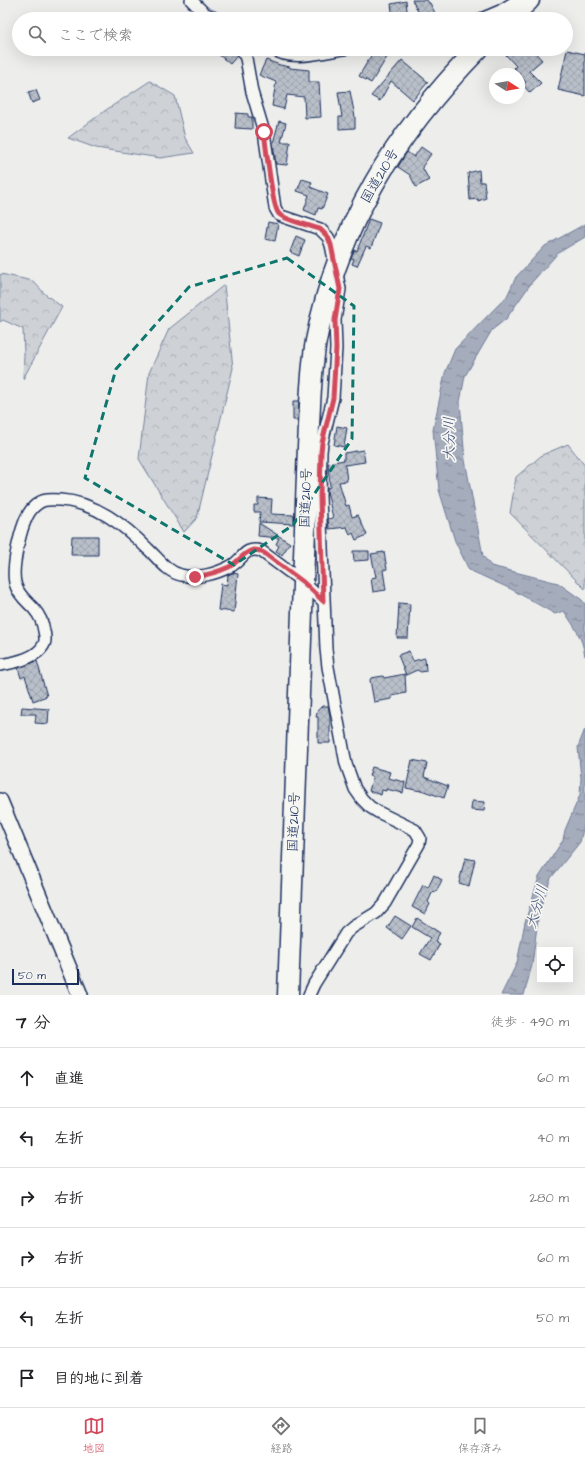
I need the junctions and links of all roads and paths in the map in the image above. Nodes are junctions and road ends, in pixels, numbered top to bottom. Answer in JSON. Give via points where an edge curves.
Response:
{"nodes":[{"id":1,"x":191,"y":0,"type":"edge"},
{"id":2,"x":518,"y":0,"type":"edge"},
{"id":3,"x":529,"y":0,"type":"edge"},
{"id":4,"x":203,"y":12,"type":"edge"},
{"id":5,"x":496,"y":12,"type":"edge"},
{"id":6,"x":516,"y":12,"type":"edge"},
{"id":7,"x":245,"y":56,"type":"edge"},
{"id":8,"x":472,"y":56,"type":"edge"},
{"id":9,"x":336,"y":266,"type":"junction"},
{"id":10,"x":303,"y":582,"type":"junction"},
{"id":11,"x":323,"y":601,"type":"junction"},
{"id":12,"x":0,"y":665,"type":"edge"},
{"id":13,"x":0,"y":801,"type":"edge"},
{"id":14,"x":80,"y":995,"type":"edge"},
{"id":15,"x":288,"y":995,"type":"edge"},
{"id":16,"x":309,"y":995,"type":"edge"}],
"edges":[{"from":1,"to":4,"type":"street"},
{"from":2,"to":5,"type":"street"},
{"from":3,"to":6,"type":"highway"},
{"from":7,"to":9,"type":"street","via":[[264,132],[277,212],[325,232]]},
{"from":8,"to":9,"type":"highway","name":"国道210号","via":[[432,99],[399,143],[358,213]]},
{"from":9,"to":10,"type":"highway","name":"国道210号","via":[[322,314],[314,360]]},
{"from":9,"to":11,"type":"street","via":[[340,289],[335,320],[333,398],[321,452]]},
{"from":10,"to":11,"type":"street"},
{"from":10,"to":12,"type":"street","via":[[261,551],[254,550],[245,553],[233,565],[219,571],[195,577],[181,575],[168,569],[140,540],[96,509],[71,501],[46,499],[30,511],[23,525],[13,572],[15,586],[44,626],[44,645],[20,660]]},
{"from":10,"to":15,"type":"highway","name":"国道210号"},
{"from":11,"to":16,"type":"street","via":[[328,667],[346,764],[354,789],[378,812],[415,830],[420,841],[385,903],[376,913],[346,933]]},
{"from":13,"to":14,"type":"street"}]}
